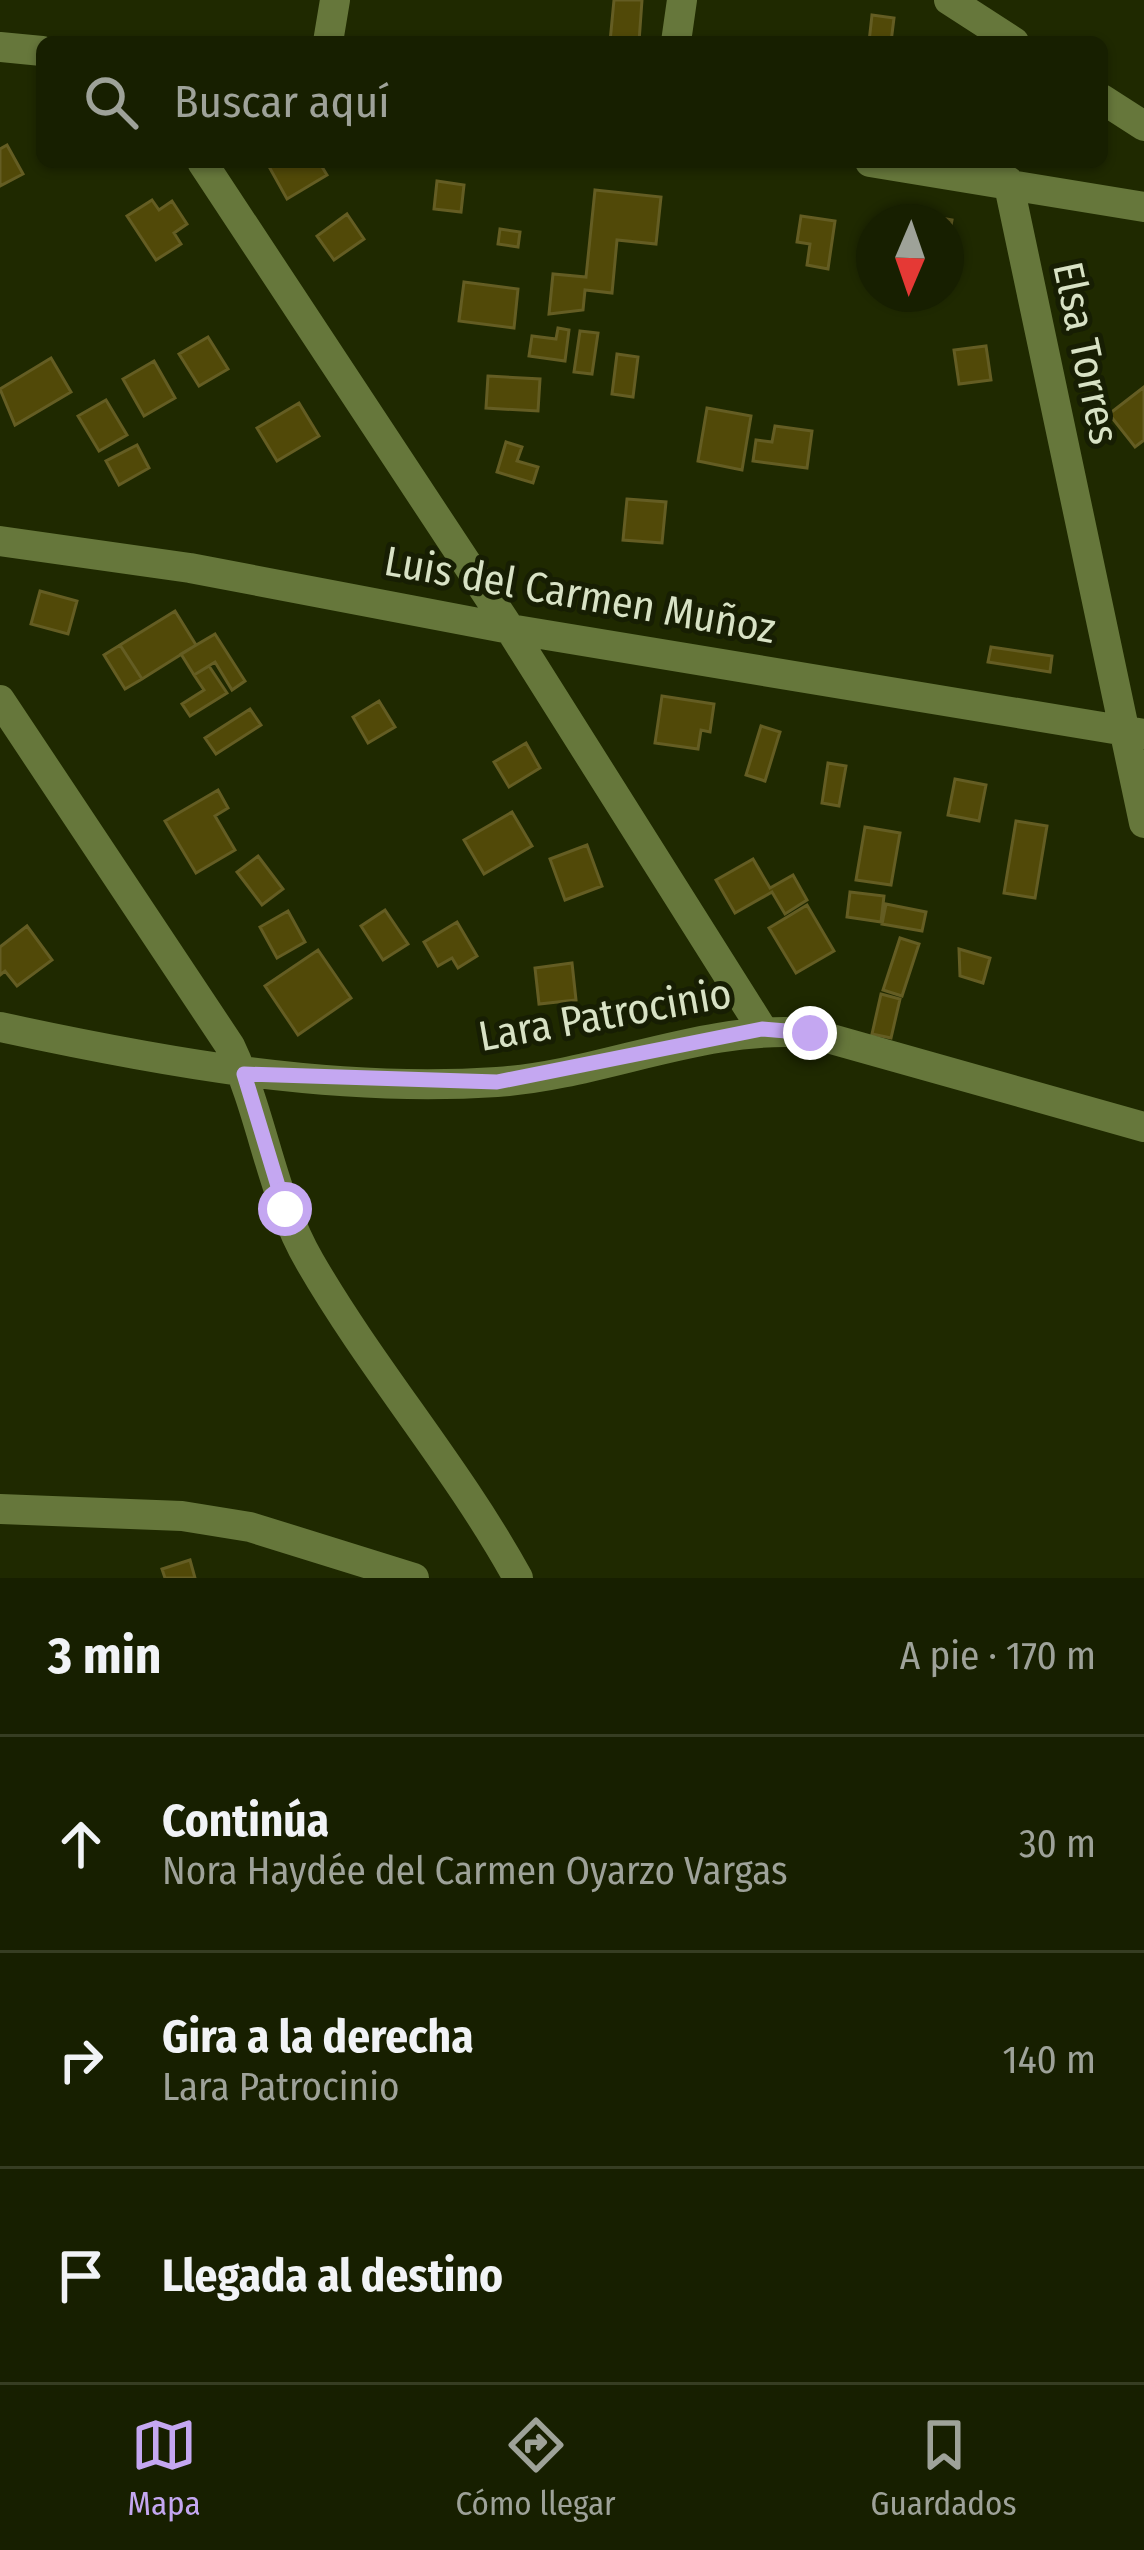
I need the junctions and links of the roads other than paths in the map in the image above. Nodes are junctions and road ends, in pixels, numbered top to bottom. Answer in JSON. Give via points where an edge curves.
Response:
{"nodes":[{"id":1,"x":335,"y":0,"type":"edge"},
{"id":2,"x":682,"y":0,"type":"edge"},
{"id":3,"x":949,"y":0,"type":"edge"},
{"id":4,"x":329,"y":36,"type":"edge"},
{"id":5,"x":677,"y":36,"type":"edge"},
{"id":6,"x":1005,"y":36,"type":"edge"},
{"id":7,"x":0,"y":47,"type":"edge"},
{"id":8,"x":36,"y":50,"type":"edge"},
{"id":9,"x":1108,"y":103,"type":"edge"},
{"id":10,"x":1144,"y":126,"type":"edge"},
{"id":11,"x":206,"y":168,"type":"edge"},
{"id":12,"x":914,"y":168,"type":"edge"},
{"id":13,"x":1008,"y":181,"type":"junction"},
{"id":14,"x":1144,"y":207,"type":"edge"},
{"id":15,"x":0,"y":541,"type":"edge"},
{"id":16,"x":509,"y":629,"type":"junction"},
{"id":17,"x":0,"y":700,"type":"edge"},
{"id":18,"x":1132,"y":731,"type":"edge"},
{"id":19,"x":1144,"y":823,"type":"edge"},
{"id":20,"x":0,"y":1027,"type":"edge"},
{"id":21,"x":762,"y":1029,"type":"junction"},
{"id":22,"x":244,"y":1074,"type":"junction"},
{"id":23,"x":1144,"y":1127,"type":"edge"},
{"id":24,"x":0,"y":1509,"type":"edge"},
{"id":25,"x":414,"y":1578,"type":"edge"},
{"id":26,"x":518,"y":1578,"type":"edge"}],
"edges":[{"from":1,"to":4,"type":"street"},
{"from":2,"to":5,"type":"street"},
{"from":3,"to":6,"type":"street"},
{"from":7,"to":8,"type":"street"},
{"from":9,"to":10,"type":"street"},
{"from":11,"to":16,"type":"street"},
{"from":12,"to":13,"type":"street"},
{"from":13,"to":14,"type":"street"},
{"from":13,"to":18,"type":"street","name":"Elsa Torres"},
{"from":15,"to":16,"type":"street","name":"Luis del Carmen Muñoz"},
{"from":16,"to":18,"type":"street","name":"Luis del Carmen Muñoz"},
{"from":16,"to":21,"type":"street"},
{"from":17,"to":22,"type":"street"},
{"from":18,"to":19,"type":"street","name":"Elsa Torres"},
{"from":20,"to":22,"type":"street","name":"Lara Patrocinio"},
{"from":21,"to":22,"type":"street","name":"Lara Patrocinio","via":[[497,1082]]},
{"from":21,"to":23,"type":"street","name":"Lara Patrocinio","via":[[810,1033]]},
{"from":22,"to":26,"type":"street","via":[[311,1265],[487,1520]]},
{"from":24,"to":25,"type":"street","via":[[250,1526]]}]}
